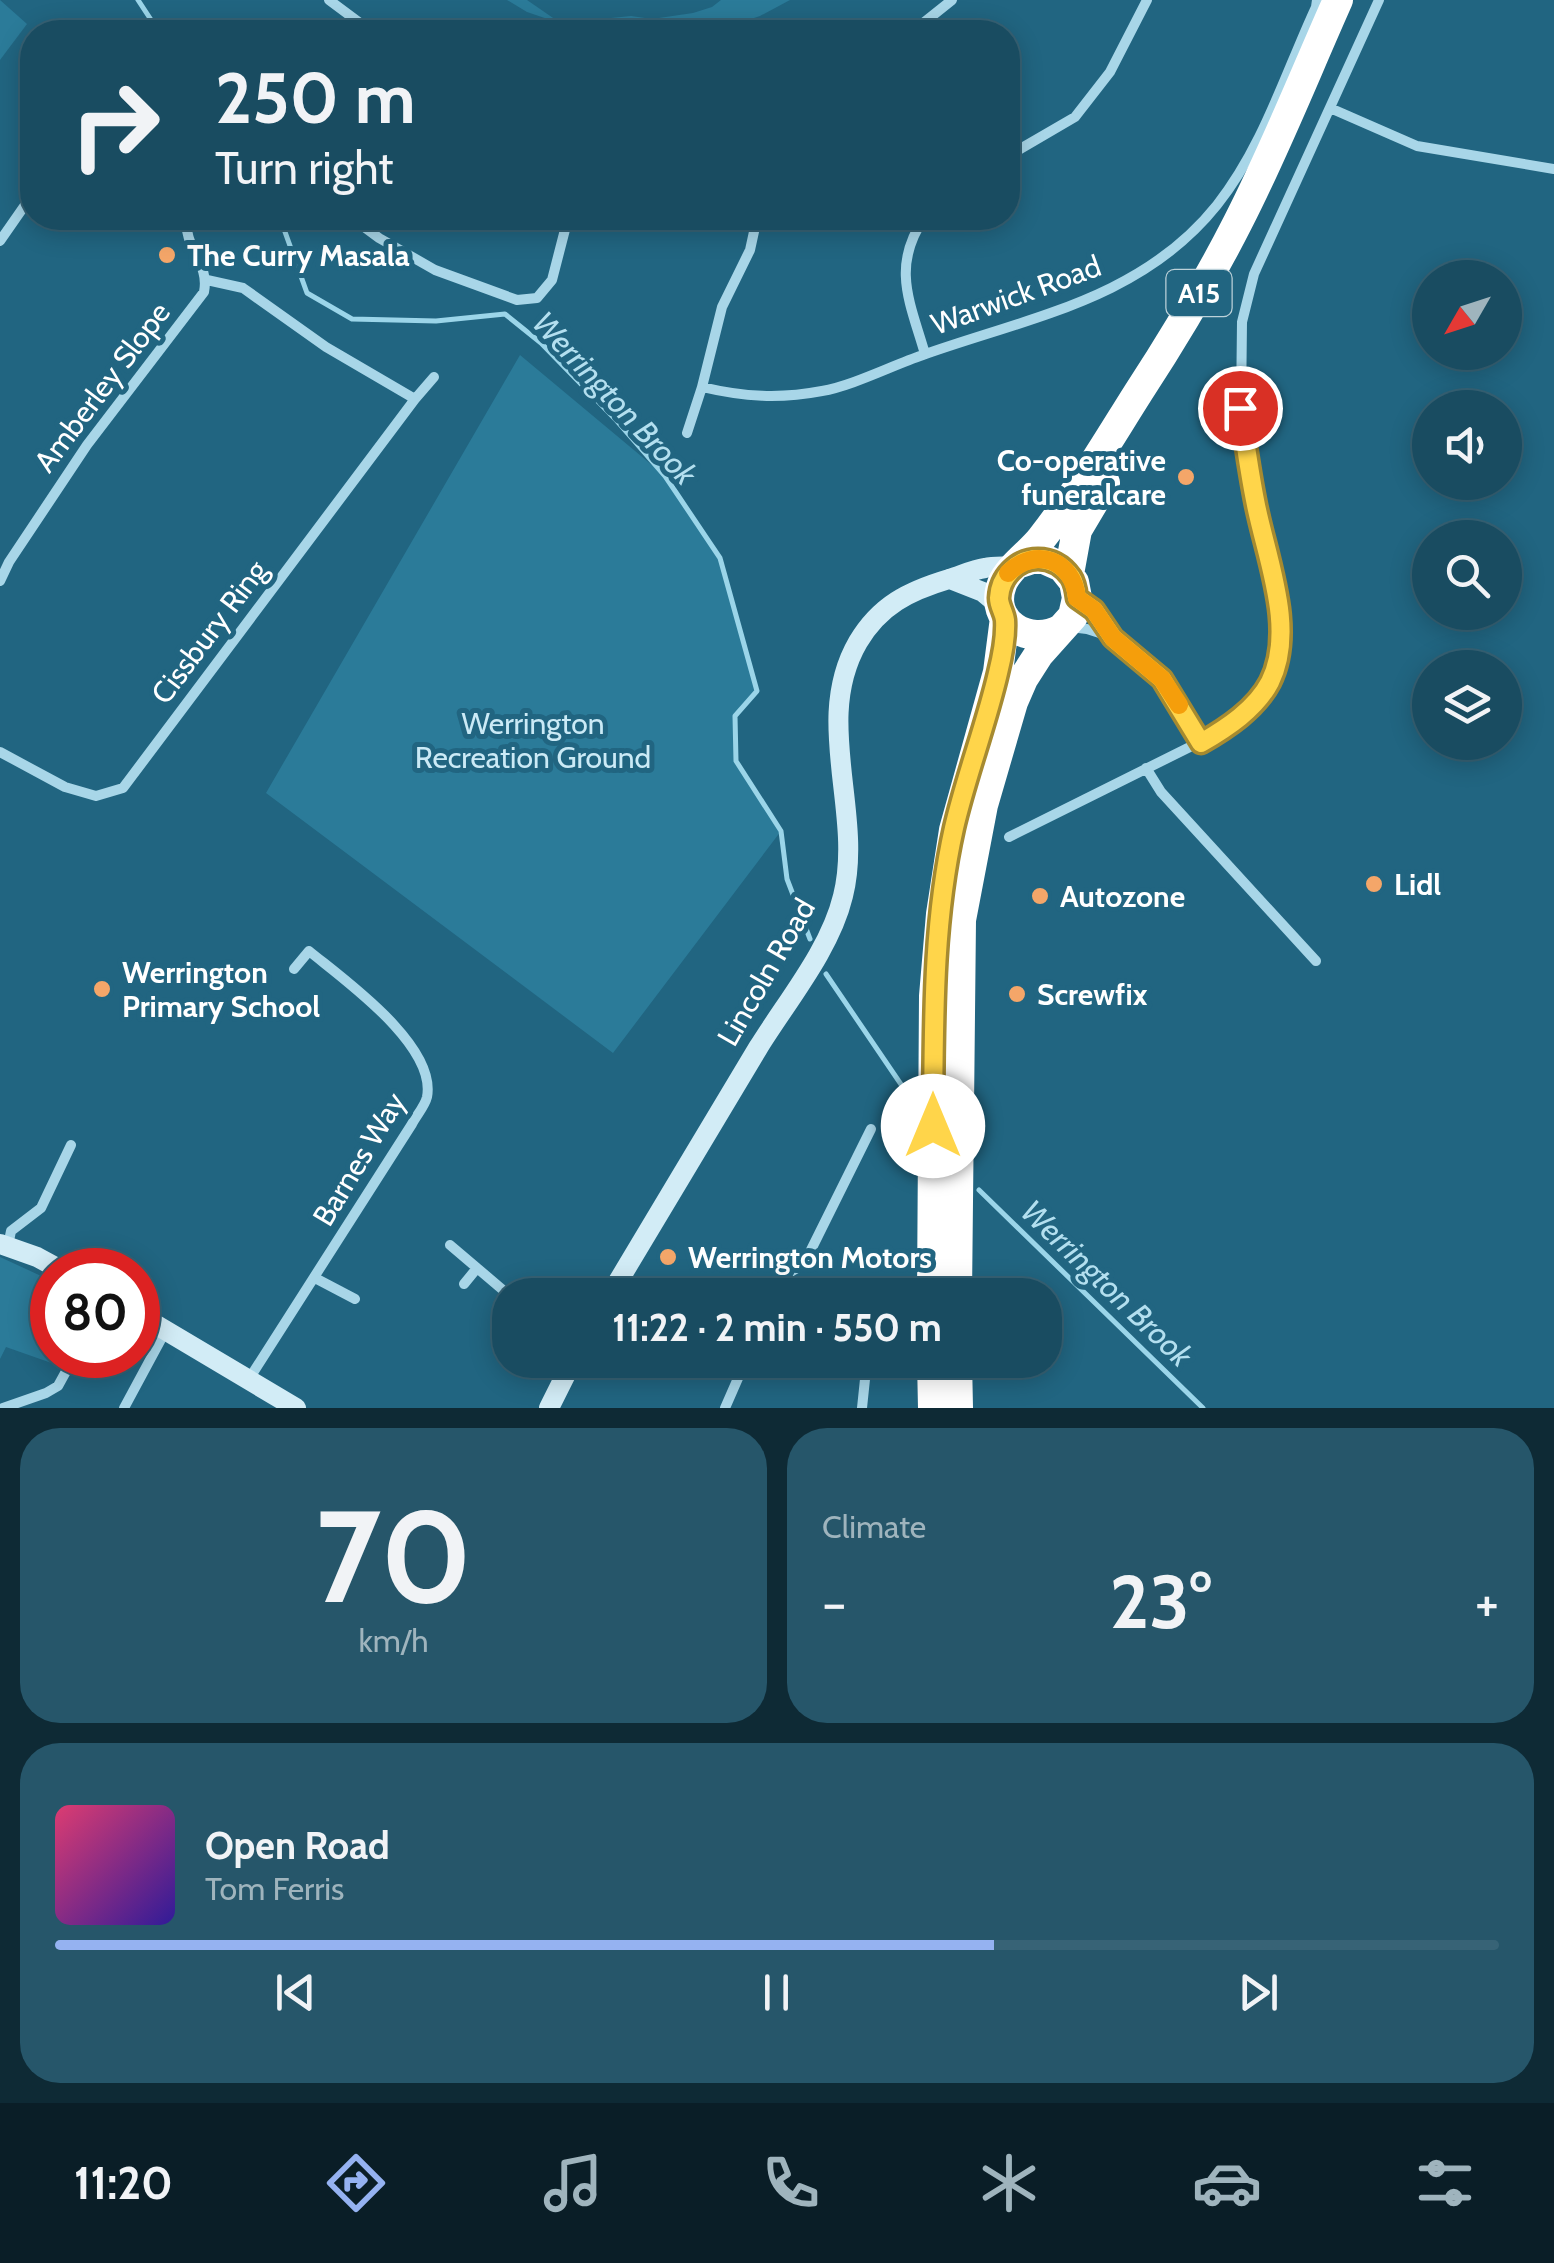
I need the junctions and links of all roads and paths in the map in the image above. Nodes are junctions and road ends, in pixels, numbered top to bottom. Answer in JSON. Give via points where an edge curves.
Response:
{"nodes":[{"id":1,"x":328,"y":0,"type":"edge"},
{"id":2,"x":952,"y":0,"type":"edge"},
{"id":3,"x":1147,"y":0,"type":"edge"},
{"id":4,"x":1317,"y":0,"type":"edge"},
{"id":5,"x":1338,"y":0,"type":"edge"},
{"id":6,"x":1360,"y":0,"type":"edge"},
{"id":7,"x":1379,"y":0,"type":"edge"},
{"id":8,"x":353,"y":20,"type":"edge"},
{"id":9,"x":927,"y":20,"type":"edge"},
{"id":10,"x":1330,"y":108,"type":"junction"},
{"id":11,"x":1020,"y":149,"type":"edge"},
{"id":12,"x":1554,"y":169,"type":"edge"},
{"id":13,"x":20,"y":212,"type":"edge"},
{"id":14,"x":186,"y":230,"type":"edge"},
{"id":15,"x":368,"y":230,"type":"edge"},
{"id":16,"x":565,"y":230,"type":"edge"},
{"id":17,"x":754,"y":230,"type":"edge"},
{"id":18,"x":917,"y":230,"type":"edge"},
{"id":19,"x":0,"y":241,"type":"edge"},
{"id":20,"x":207,"y":280,"type":"junction"},
{"id":21,"x":926,"y":354,"type":"junction"},
{"id":22,"x":434,"y":377,"type":"dead end"},
{"id":23,"x":702,"y":388,"type":"junction"},
{"id":24,"x":415,"y":399,"type":"junction"},
{"id":25,"x":687,"y":433,"type":"dead end"},
{"id":26,"x":1017,"y":565,"type":"junction"},
{"id":27,"x":950,"y":579,"type":"junction"},
{"id":28,"x":0,"y":582,"type":"edge"},
{"id":29,"x":1073,"y":586,"type":"junction"},
{"id":30,"x":1003,"y":613,"type":"junction"},
{"id":31,"x":1063,"y":628,"type":"junction"},
{"id":32,"x":1113,"y":638,"type":"junction"},
{"id":33,"x":993,"y":729,"type":"junction"},
{"id":34,"x":1201,"y":743,"type":"junction"},
{"id":35,"x":0,"y":752,"type":"edge"},
{"id":36,"x":983,"y":763,"type":"junction"},
{"id":37,"x":1146,"y":768,"type":"junction"},
{"id":38,"x":1009,"y":838,"type":"dead end"},
{"id":39,"x":1316,"y":960,"type":"dead end"},
{"id":40,"x":294,"y":968,"type":"dead end"},
{"id":41,"x":872,"y":1129,"type":"dead end"},
{"id":42,"x":71,"y":1145,"type":"dead end"},
{"id":43,"x":4,"y":1245,"type":"edge"},
{"id":44,"x":450,"y":1245,"type":"dead end"},
{"id":45,"x":30,"y":1254,"type":"edge"},
{"id":46,"x":477,"y":1268,"type":"junction"},
{"id":47,"x":315,"y":1278,"type":"junction"},
{"id":48,"x":620,"y":1278,"type":"edge"},
{"id":49,"x":782,"y":1278,"type":"edge"},
{"id":50,"x":932,"y":1278,"type":"edge"},
{"id":51,"x":957,"y":1278,"type":"edge"},
{"id":52,"x":492,"y":1281,"type":"edge"},
{"id":53,"x":464,"y":1284,"type":"dead end"},
{"id":54,"x":355,"y":1300,"type":"dead end"},
{"id":55,"x":160,"y":1329,"type":"edge"},
{"id":56,"x":165,"y":1332,"type":"junction"},
{"id":57,"x":62,"y":1378,"type":"edge"},
{"id":58,"x":564,"y":1378,"type":"edge"},
{"id":59,"x":738,"y":1378,"type":"edge"},
{"id":60,"x":865,"y":1378,"type":"edge"},
{"id":61,"x":932,"y":1378,"type":"edge"},
{"id":62,"x":957,"y":1378,"type":"edge"},
{"id":63,"x":249,"y":1379,"type":"junction"},
{"id":64,"x":2,"y":1408,"type":"edge"},
{"id":65,"x":124,"y":1408,"type":"edge"},
{"id":66,"x":296,"y":1408,"type":"edge"},
{"id":67,"x":549,"y":1408,"type":"edge"},
{"id":68,"x":725,"y":1408,"type":"edge"},
{"id":69,"x":862,"y":1408,"type":"edge"},
{"id":70,"x":933,"y":1408,"type":"edge"},
{"id":71,"x":958,"y":1408,"type":"edge"}],
"edges":[{"from":1,"to":8,"type":"street"},
{"from":2,"to":9,"type":"street"},
{"from":3,"to":11,"type":"street","via":[[1110,72],[1075,117]]},
{"from":4,"to":21,"type":"street","name":"Warwick Road","via":[[1242,168],[1168,256],[1113,289]]},
{"from":5,"to":26,"type":"highway","number":"A15","via":[[1260,175],[1186,317],[1068,503]]},
{"from":6,"to":29,"type":"highway","number":"A15","via":[[1248,246],[1084,516],[1072,547]]},
{"from":7,"to":10,"type":"street"},
{"from":10,"to":12,"type":"street","via":[[1418,146]]},
{"from":10,"to":34,"type":"street","via":[[1254,274],[1242,322],[1240,408],[1280,618],[1279,651],[1255,703]]},
{"from":13,"to":19,"type":"street"},
{"from":14,"to":20,"type":"street"},
{"from":15,"to":16,"type":"street","via":[[435,270],[517,300],[537,298],[552,280]]},
{"from":17,"to":23,"type":"street","via":[[722,307]]},
{"from":18,"to":21,"type":"street","via":[[904,274]]},
{"from":20,"to":24,"type":"street","via":[[243,288]]},
{"from":20,"to":28,"type":"street","name":"Amberley Slope","via":[[78,458]]},
{"from":21,"to":23,"type":"street","name":"Warwick Road","via":[[826,391],[761,398]]},
{"from":22,"to":24,"type":"street","name":"Cissbury Ring"},
{"from":23,"to":25,"type":"street"},
{"from":24,"to":35,"type":"street","name":"Cissbury Ring","via":[[123,788],[96,796],[65,787]]},
{"from":26,"to":27,"type":"street","name":"Lincoln Road"},
{"from":26,"to":29,"type":"highway","via":[[1054,562]]},
{"from":26,"to":30,"type":"highway","number":"A15","via":[[1002,585]]},
{"from":27,"to":30,"type":"street","via":[[983,592]]},
{"from":27,"to":48,"type":"street","name":"Lincoln Road","via":[[900,598],[856,645],[839,712],[848,863],[837,915]]},
{"from":29,"to":31,"type":"highway","number":"A15","via":[[1073,616]]},
{"from":29,"to":32,"type":"street"},
{"from":30,"to":31,"type":"highway","via":[[1032,636]]},
{"from":30,"to":33,"type":"highway","number":"A15"},
{"from":31,"to":32,"type":"street"},
{"from":31,"to":33,"type":"highway","number":"A15","via":[[1038,654]]},
{"from":32,"to":34,"type":"street","via":[[1162,679]]},
{"from":33,"to":36,"type":"highway","number":"A15"},
{"from":34,"to":37,"type":"street"},
{"from":36,"to":50,"type":"highway","number":"A15","via":[[954,830],[941,914]]},
{"from":36,"to":51,"type":"highway","number":"A15","via":[[983,806],[961,920]]},
{"from":37,"to":38,"type":"street"},
{"from":37,"to":39,"type":"street"},
{"from":40,"to":47,"type":"street","name":"Barnes Way","via":[[309,951],[386,1015],[413,1048],[427,1096]]},
{"from":41,"to":49,"type":"street","via":[[804,1264]]},
{"from":42,"to":43,"type":"street","via":[[42,1208]]},
{"from":43,"to":45,"type":"street"},
{"from":44,"to":46,"type":"street"},
{"from":46,"to":52,"type":"street"},
{"from":46,"to":53,"type":"street"},
{"from":47,"to":54,"type":"street"},
{"from":47,"to":63,"type":"street","name":"Barnes Way"},
{"from":55,"to":56,"type":"street"},
{"from":56,"to":63,"type":"street"},
{"from":56,"to":65,"type":"street"},
{"from":57,"to":64,"type":"street","via":[[46,1394]]},
{"from":58,"to":67,"type":"street"},
{"from":59,"to":68,"type":"street"},
{"from":60,"to":69,"type":"street"},
{"from":61,"to":70,"type":"highway"},
{"from":62,"to":71,"type":"highway"},
{"from":63,"to":66,"type":"street"}]}
